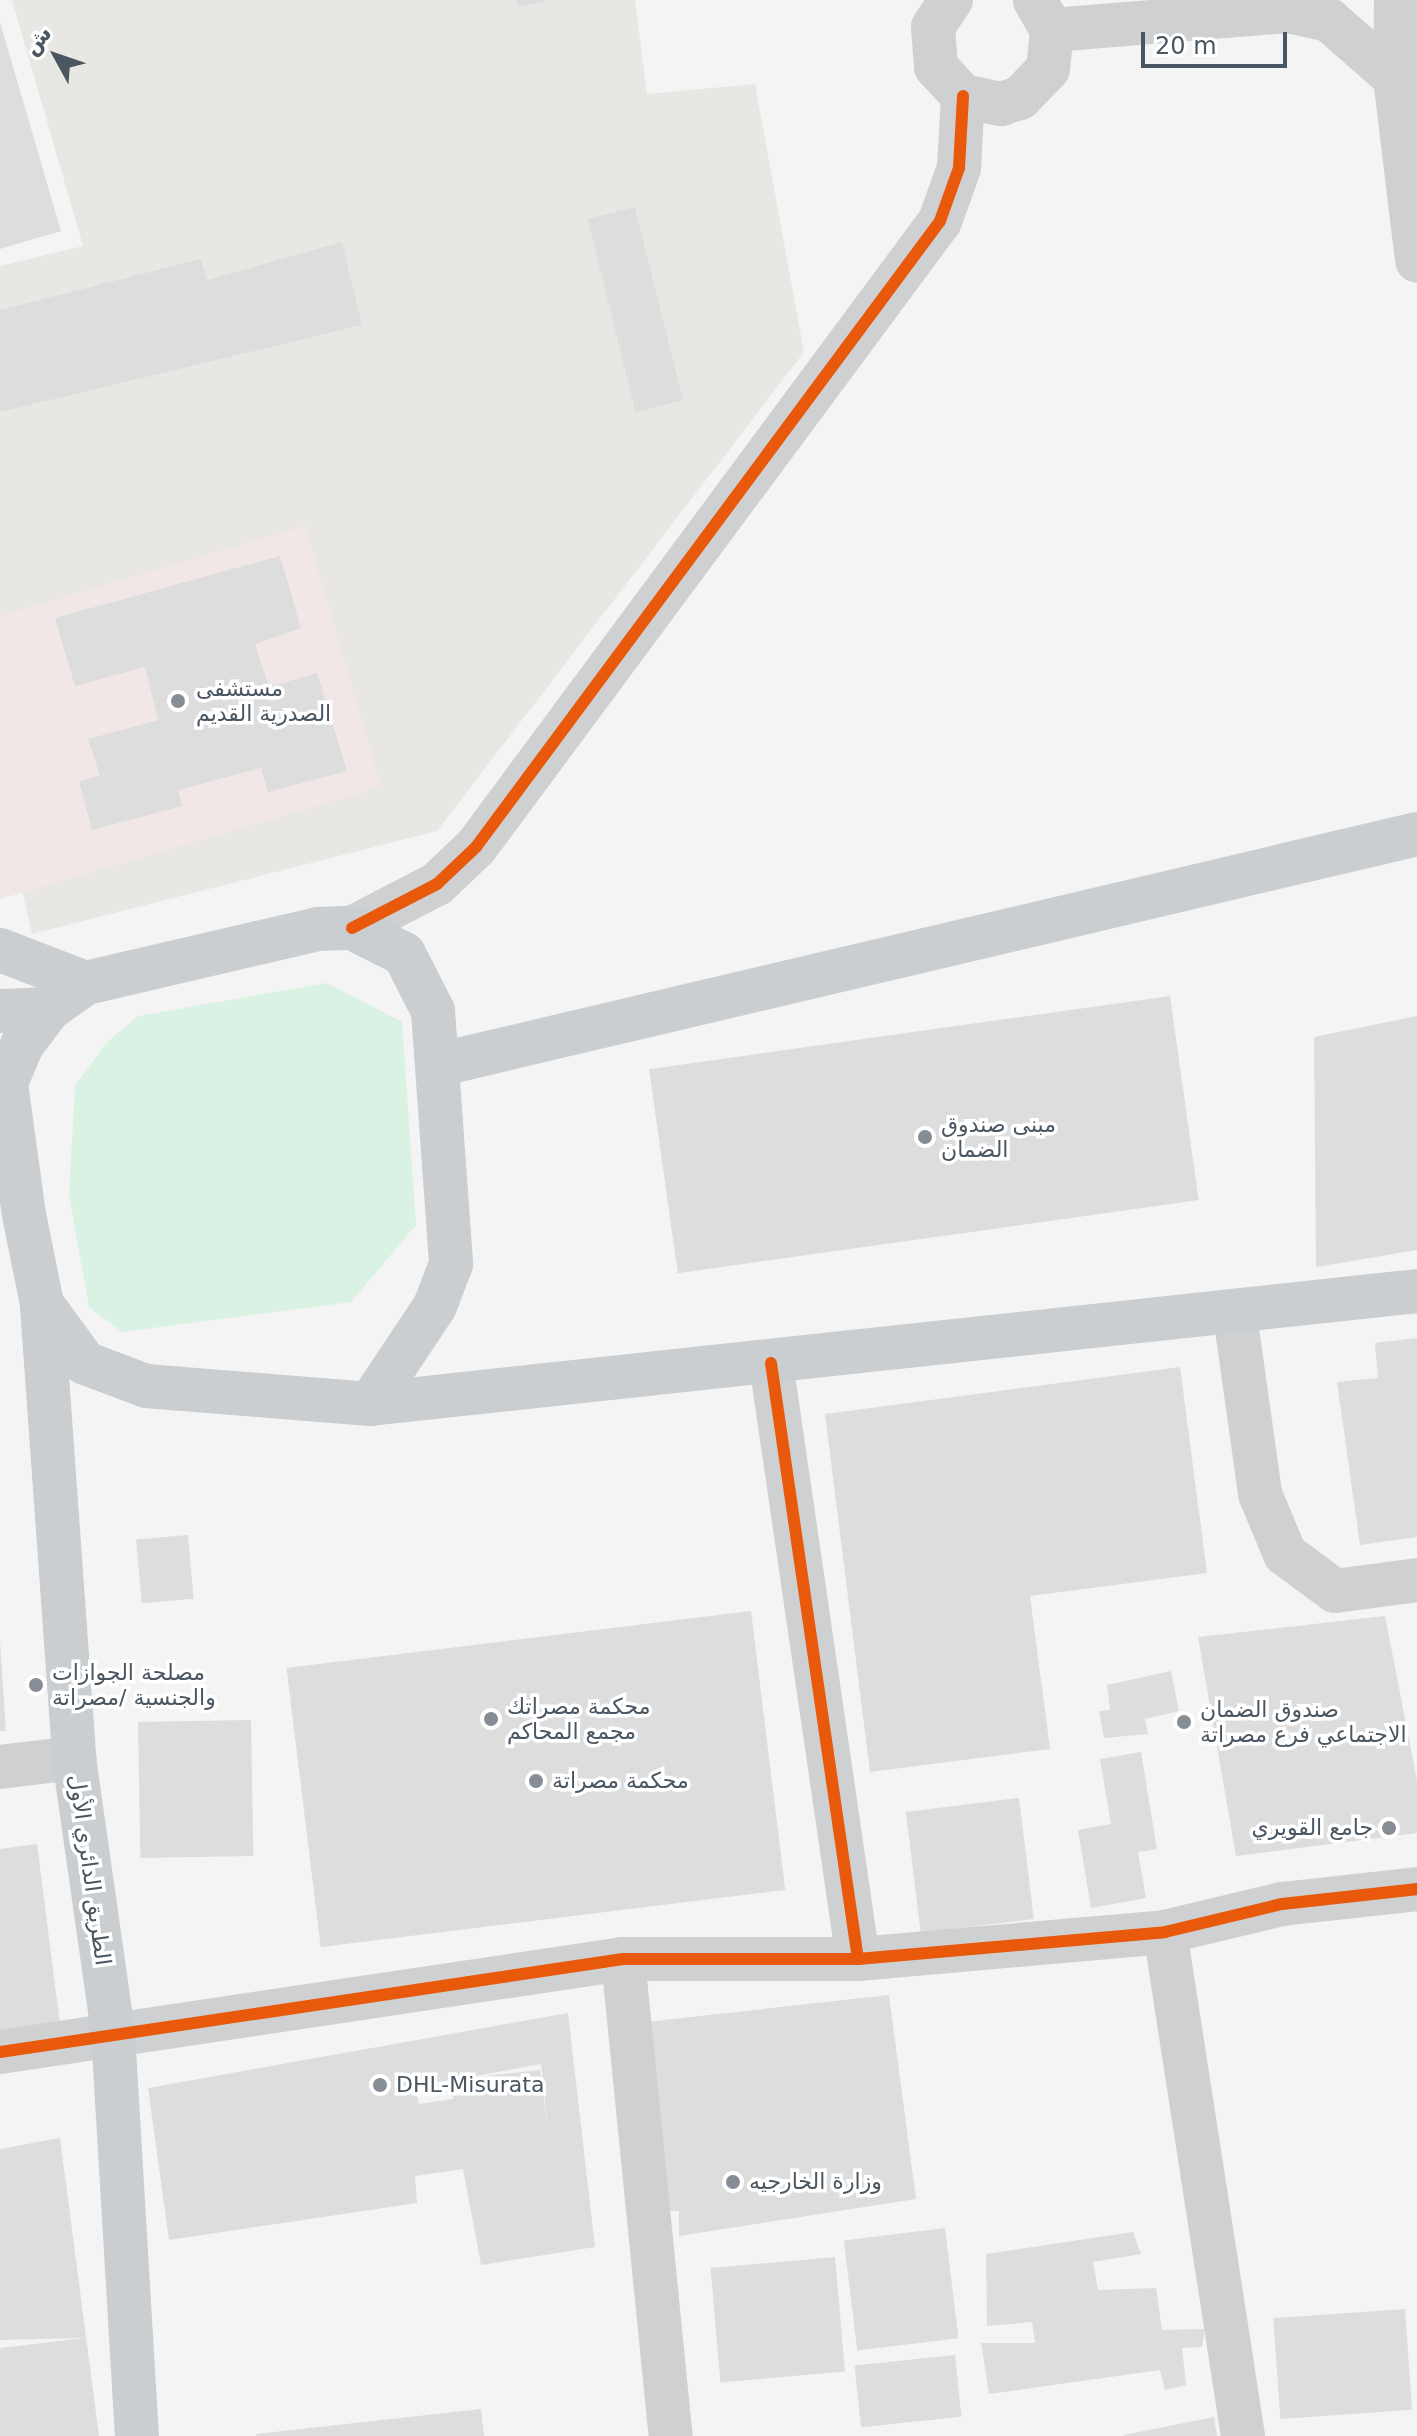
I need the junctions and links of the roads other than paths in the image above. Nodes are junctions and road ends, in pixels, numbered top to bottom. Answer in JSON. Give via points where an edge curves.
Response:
{"nodes":[{"id":1,"x":951,"y":0,"type":"edge"},
{"id":2,"x":1396,"y":0,"type":"edge"},
{"id":3,"x":1044,"y":15,"type":"edge"},
{"id":4,"x":1395,"y":78,"type":"junction"},
{"id":5,"x":963,"y":96,"type":"junction"},
{"id":6,"x":1417,"y":261,"type":"edge"},
{"id":7,"x":1417,"y":834,"type":"edge"},
{"id":8,"x":352,"y":928,"type":"junction"},
{"id":9,"x":0,"y":950,"type":"edge"},
{"id":10,"x":86,"y":983,"type":"junction"},
{"id":11,"x":49,"y":1009,"type":"junction"},
{"id":12,"x":0,"y":1011,"type":"edge"},
{"id":13,"x":437,"y":1065,"type":"junction"},
{"id":14,"x":0,"y":1162,"type":"edge"},
{"id":15,"x":24,"y":1215,"type":"junction"},
{"id":16,"x":1417,"y":1291,"type":"edge"},
{"id":17,"x":42,"y":1304,"type":"junction"},
{"id":18,"x":1235,"y":1315,"type":"junction"},
{"id":19,"x":771,"y":1363,"type":"junction"},
{"id":20,"x":370,"y":1404,"type":"junction"},
{"id":21,"x":1417,"y":1580,"type":"edge"},
{"id":22,"x":74,"y":1758,"type":"junction"},
{"id":23,"x":0,"y":1767,"type":"edge"},
{"id":24,"x":1417,"y":1889,"type":"edge"},
{"id":25,"x":1165,"y":1932,"type":"junction"},
{"id":26,"x":623,"y":1959,"type":"junction"},
{"id":27,"x":858,"y":1959,"type":"junction"},
{"id":28,"x":113,"y":2033,"type":"junction"},
{"id":29,"x":0,"y":2052,"type":"edge"},
{"id":30,"x":137,"y":2436,"type":"edge"},
{"id":31,"x":671,"y":2436,"type":"edge"},
{"id":32,"x":1243,"y":2436,"type":"edge"}],
"edges":[{"from":1,"to":5,"type":"street","via":[[933,27],[931,47],[947,84]]},
{"from":2,"to":4,"type":"street"},
{"from":3,"to":4,"type":"street","via":[[1288,11],[1329,20]]},
{"from":3,"to":5,"type":"street","via":[[1048,69],[1020,98],[981,103]]},
{"from":4,"to":6,"type":"street"},
{"from":5,"to":8,"type":"street","via":[[959,168],[940,221],[476,847],[437,884]]},
{"from":7,"to":13,"type":"main road"},
{"from":8,"to":10,"type":"main road","via":[[318,929]]},
{"from":8,"to":13,"type":"main road","via":[[404,954],[423,980]]},
{"from":9,"to":10,"type":"main road"},
{"from":10,"to":11,"type":"main road"},
{"from":11,"to":12,"type":"main road"},
{"from":11,"to":15,"type":"main road","via":[[22,1045],[6,1083]]},
{"from":13,"to":20,"type":"main road","via":[[451,1264],[435,1306]]},
{"from":14,"to":15,"type":"main road"},
{"from":15,"to":17,"type":"main road"},
{"from":16,"to":18,"type":"main road"},
{"from":17,"to":20,"type":"main road","via":[[63,1341],[110,1377],[146,1386]]},
{"from":17,"to":22,"type":"main road","name":"الطريق الدائري الأول"},
{"from":18,"to":19,"type":"main road"},
{"from":18,"to":21,"type":"street","via":[[1260,1494],[1285,1554],[1335,1591]]},
{"from":19,"to":20,"type":"main road"},
{"from":19,"to":27,"type":"street"},
{"from":22,"to":23,"type":"street"},
{"from":22,"to":28,"type":"main road","name":"الطريق الدائري الأول"},
{"from":24,"to":25,"type":"street","via":[[1282,1904]]},
{"from":25,"to":27,"type":"street"},
{"from":25,"to":32,"type":"street"},
{"from":26,"to":27,"type":"street"},
{"from":26,"to":28,"type":"street"},
{"from":26,"to":31,"type":"street"},
{"from":28,"to":29,"type":"street"},
{"from":28,"to":30,"type":"main road","name":"الطريق الدائري الأول"}]}
